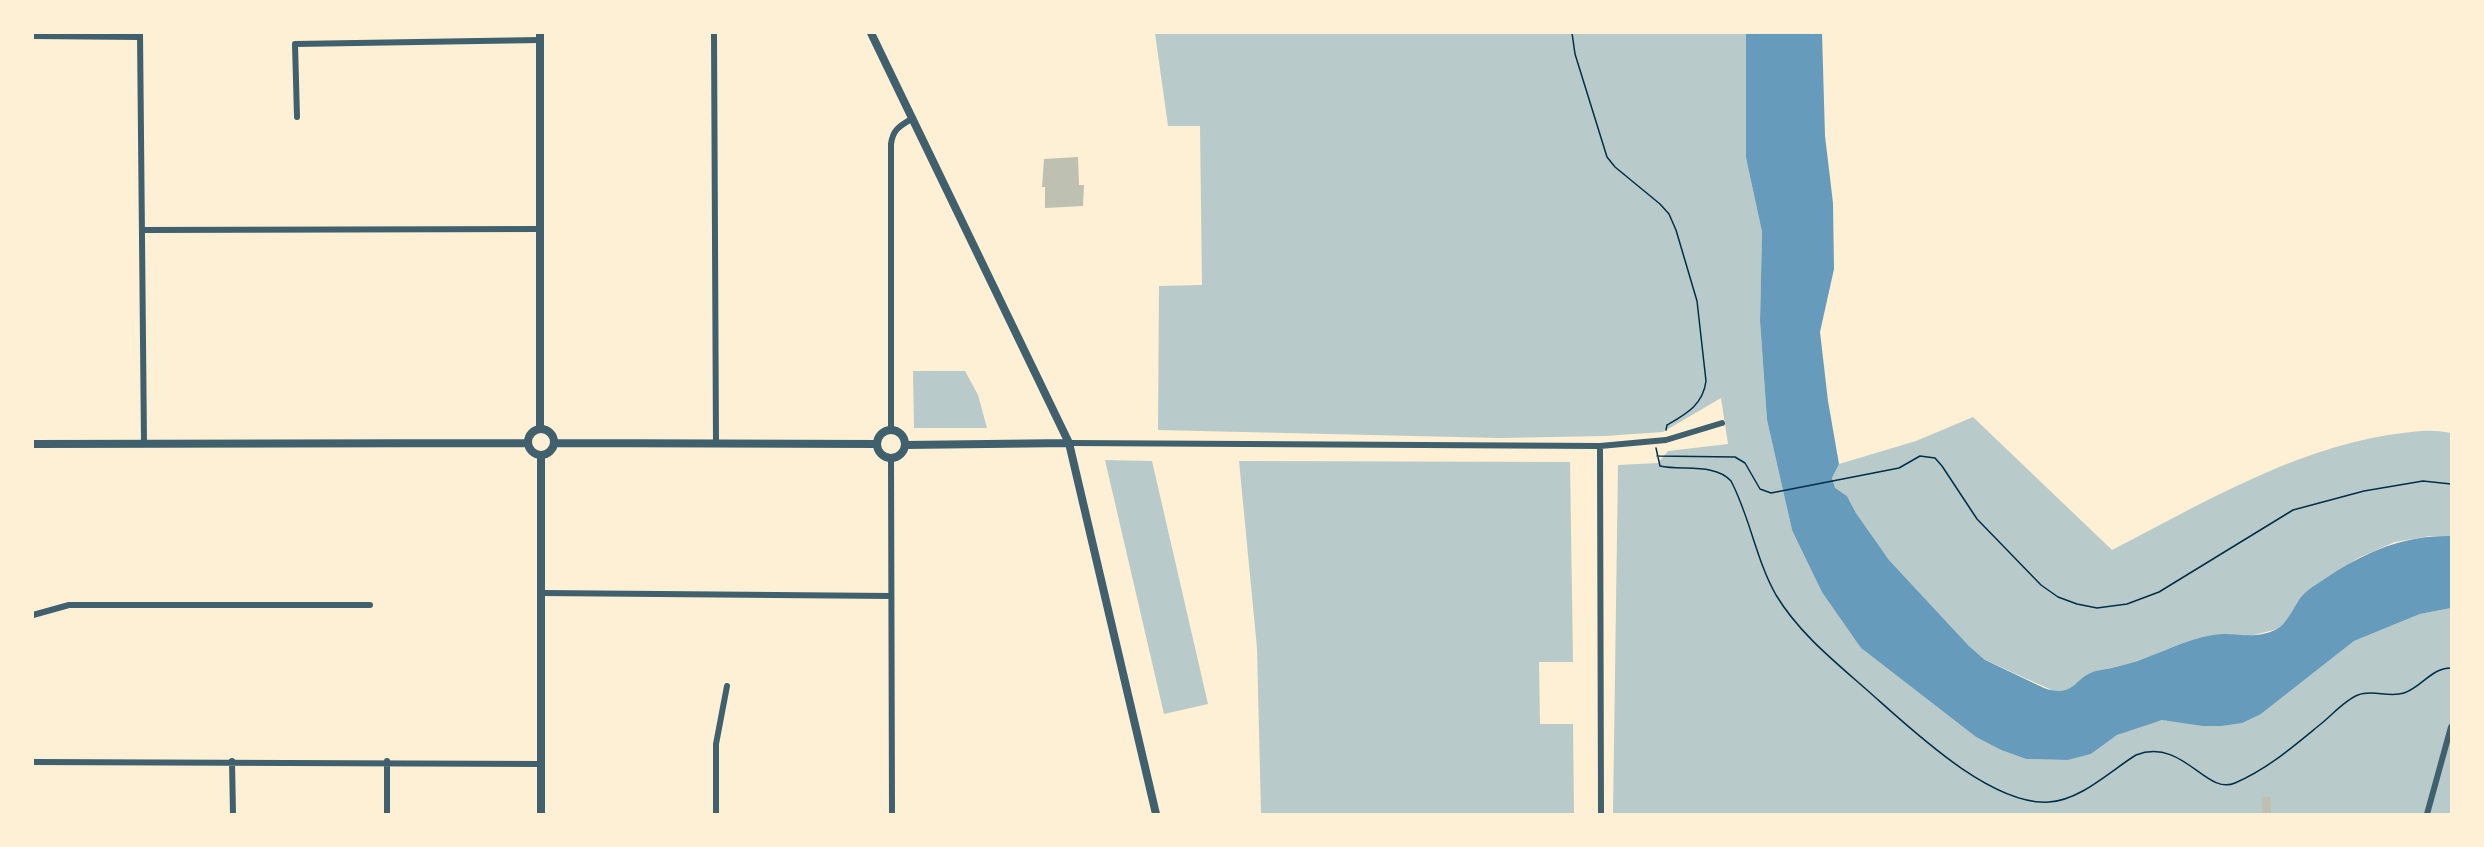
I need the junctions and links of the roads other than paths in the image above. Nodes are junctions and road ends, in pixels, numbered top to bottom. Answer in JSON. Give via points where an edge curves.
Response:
{"nodes":[{"id":1,"x":714,"y":33,"type":"edge"},
{"id":2,"x":871,"y":33,"type":"edge"},
{"id":3,"x":140,"y":35,"type":"edge"},
{"id":4,"x":33,"y":36,"type":"edge"},
{"id":5,"x":540,"y":36,"type":"edge"},
{"id":6,"x":297,"y":117,"type":"dead end"},
{"id":7,"x":913,"y":118,"type":"junction"},
{"id":8,"x":540,"y":229,"type":"junction"},
{"id":9,"x":142,"y":230,"type":"junction"},
{"id":10,"x":1722,"y":423,"type":"dead end"},
{"id":11,"x":540,"y":429,"type":"junction"},
{"id":12,"x":891,"y":430,"type":"junction"},
{"id":13,"x":144,"y":443,"type":"junction"},
{"id":14,"x":528,"y":443,"type":"junction"},
{"id":15,"x":554,"y":443,"type":"junction"},
{"id":16,"x":1069,"y":443,"type":"junction"},
{"id":17,"x":33,"y":444,"type":"edge"},
{"id":18,"x":716,"y":444,"type":"junction"},
{"id":19,"x":877,"y":444,"type":"junction"},
{"id":20,"x":905,"y":445,"type":"junction"},
{"id":21,"x":1600,"y":446,"type":"junction"},
{"id":22,"x":541,"y":455,"type":"junction"},
{"id":23,"x":891,"y":458,"type":"junction"},
{"id":24,"x":542,"y":593,"type":"junction"},
{"id":25,"x":891,"y":596,"type":"junction"},
{"id":26,"x":370,"y":604,"type":"dead end"},
{"id":27,"x":33,"y":615,"type":"edge"},
{"id":28,"x":727,"y":686,"type":"dead end"},
{"id":29,"x":2451,"y":727,"type":"edge"},
{"id":30,"x":232,"y":761,"type":"junction"},
{"id":31,"x":387,"y":761,"type":"junction"},
{"id":32,"x":33,"y":762,"type":"edge"},
{"id":33,"x":541,"y":764,"type":"junction"},
{"id":34,"x":233,"y":814,"type":"edge"},
{"id":35,"x":387,"y":814,"type":"edge"},
{"id":36,"x":541,"y":814,"type":"edge"},
{"id":37,"x":716,"y":814,"type":"edge"},
{"id":38,"x":892,"y":814,"type":"edge"},
{"id":39,"x":1156,"y":814,"type":"edge"},
{"id":40,"x":1601,"y":814,"type":"edge"},
{"id":41,"x":2427,"y":814,"type":"edge"}],
"edges":[{"from":1,"to":18,"type":"street"},
{"from":2,"to":7,"type":"street"},
{"from":3,"to":4,"type":"street"},
{"from":3,"to":9,"type":"street"},
{"from":5,"to":6,"type":"street","via":[[295,44]]},
{"from":5,"to":8,"type":"street"},
{"from":7,"to":12,"type":"street","via":[[897,127],[891,144]]},
{"from":7,"to":16,"type":"street"},
{"from":8,"to":9,"type":"street"},
{"from":8,"to":11,"type":"street"},
{"from":9,"to":13,"type":"street"},
{"from":10,"to":21,"type":"street","via":[[1669,439]]},
{"from":11,"to":14,"type":"street","via":[[530,435]]},
{"from":11,"to":15,"type":"street","via":[[549,432]]},
{"from":12,"to":19,"type":"street","via":[[883,433]]},
{"from":12,"to":20,"type":"street","via":[[903,437]]},
{"from":13,"to":14,"type":"street"},
{"from":13,"to":17,"type":"street"},
{"from":14,"to":22,"type":"street","via":[[533,453]]},
{"from":15,"to":18,"type":"street"},
{"from":15,"to":22,"type":"street","via":[[551,450]]},
{"from":16,"to":20,"type":"street"},
{"from":16,"to":21,"type":"street"},
{"from":16,"to":39,"type":"street"},
{"from":18,"to":19,"type":"street"},
{"from":19,"to":23,"type":"street","via":[[883,456]]},
{"from":20,"to":23,"type":"street","via":[[902,453]]},
{"from":21,"to":40,"type":"street"},
{"from":22,"to":24,"type":"street"},
{"from":23,"to":25,"type":"street"},
{"from":24,"to":25,"type":"street"},
{"from":24,"to":33,"type":"street"},
{"from":25,"to":38,"type":"street"},
{"from":26,"to":27,"type":"street","via":[[69,605]]},
{"from":28,"to":37,"type":"street","via":[[716,744]]},
{"from":29,"to":41,"type":"street"},
{"from":30,"to":31,"type":"street"},
{"from":30,"to":32,"type":"street"},
{"from":30,"to":34,"type":"street"},
{"from":31,"to":33,"type":"street"},
{"from":31,"to":35,"type":"street"},
{"from":33,"to":36,"type":"street"}]}
